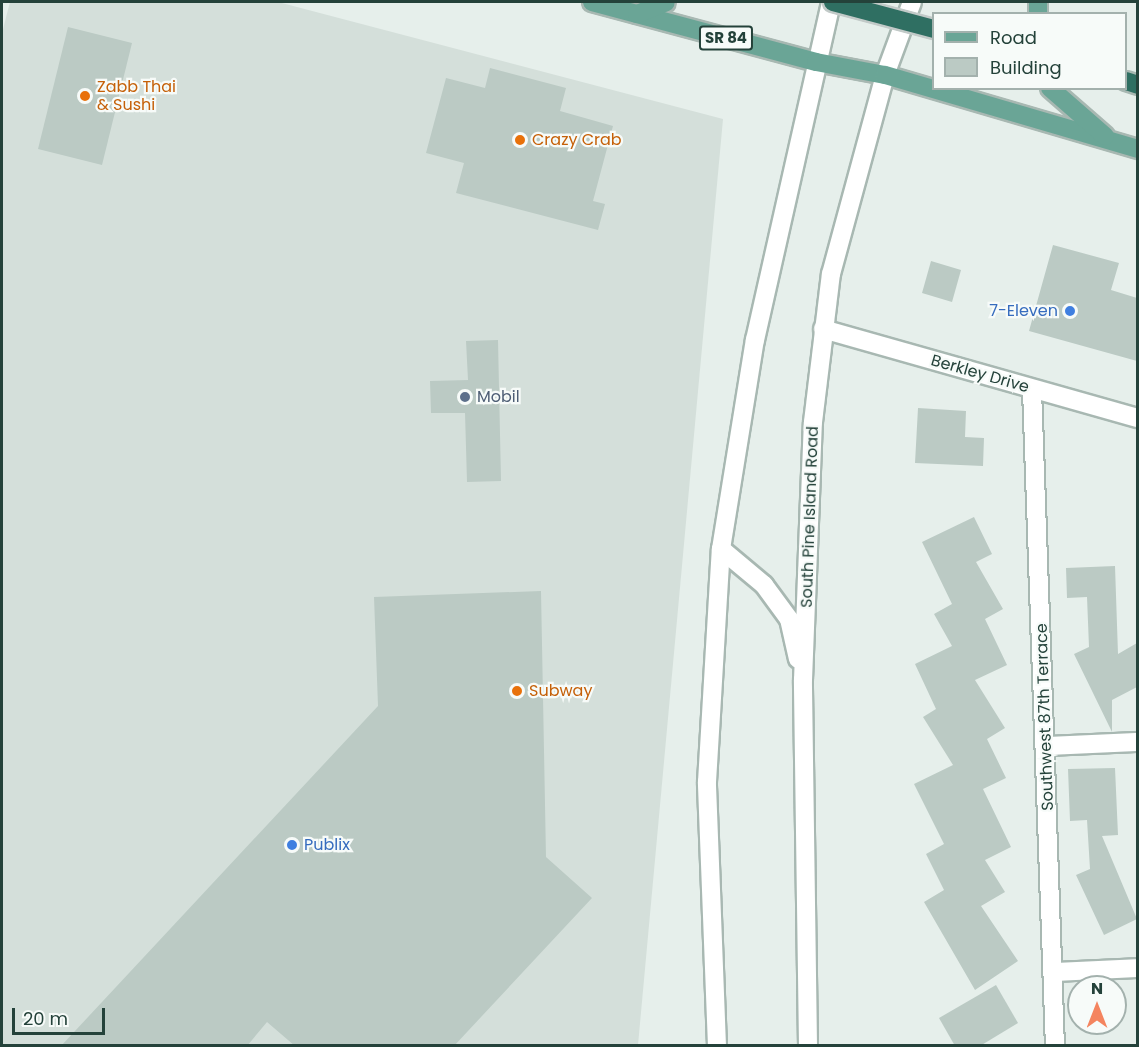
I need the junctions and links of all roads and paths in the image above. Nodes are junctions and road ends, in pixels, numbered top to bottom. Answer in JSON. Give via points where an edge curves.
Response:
{"nodes":[{"id":1,"x":592,"y":2,"type":"edge"},
{"id":2,"x":666,"y":2,"type":"edge"},
{"id":3,"x":832,"y":2,"type":"edge"},
{"id":4,"x":912,"y":2,"type":"edge"},
{"id":5,"x":637,"y":14,"type":"junction"},
{"id":6,"x":932,"y":29,"type":"edge"},
{"id":7,"x":816,"y":62,"type":"junction"},
{"id":8,"x":885,"y":75,"type":"junction"},
{"id":9,"x":932,"y":89,"type":"edge"},
{"id":10,"x":936,"y":90,"type":"edge"},
{"id":11,"x":1052,"y":90,"type":"edge"},
{"id":12,"x":1112,"y":142,"type":"junction"},
{"id":13,"x":1137,"y":149,"type":"edge"},
{"id":14,"x":823,"y":329,"type":"junction"},
{"id":15,"x":1032,"y":389,"type":"junction"},
{"id":16,"x":1137,"y":418,"type":"edge"},
{"id":17,"x":721,"y":549,"type":"junction"},
{"id":18,"x":802,"y":680,"type":"junction"},
{"id":19,"x":1137,"y":742,"type":"edge"},
{"id":20,"x":1046,"y":746,"type":"junction"},
{"id":21,"x":1137,"y":968,"type":"edge"},
{"id":22,"x":1054,"y":972,"type":"junction"},
{"id":23,"x":717,"y":1046,"type":"edge"},
{"id":24,"x":808,"y":1046,"type":"edge"},
{"id":25,"x":1055,"y":1046,"type":"edge"}],
"edges":[{"from":1,"to":5,"type":"main road","number":"SR 84"},
{"from":2,"to":5,"type":"main road"},
{"from":3,"to":6,"type":"highway","bridge":true},
{"from":3,"to":7,"type":"main road"},
{"from":4,"to":8,"type":"main road","name":"South Pine Island Road"},
{"from":5,"to":7,"type":"main road","number":"SR 84"},
{"from":7,"to":8,"type":"main road","number":"SR 84"},
{"from":7,"to":17,"type":"main road","via":[[755,340]]},
{"from":8,"to":9,"type":"main road","number":"SR 84"},
{"from":8,"to":14,"type":"main road","name":"South Pine Island Road","via":[[831,274]]},
{"from":10,"to":12,"type":"main road","number":"SR 84"},
{"from":11,"to":12,"type":"main road"},
{"from":12,"to":13,"type":"main road","number":"SR 84"},
{"from":14,"to":15,"type":"main road","name":"Berkley Drive"},
{"from":14,"to":18,"type":"main road","name":"South Pine Island Road","via":[[813,422]]},
{"from":15,"to":16,"type":"main road","name":"Berkley Drive"},
{"from":15,"to":20,"type":"main road","name":"Southwest 87th Terrace"},
{"from":17,"to":18,"type":"main road","via":[[764,585],[789,620]]},
{"from":17,"to":23,"type":"main road","via":[[707,782]]},
{"from":18,"to":24,"type":"main road","name":"South Pine Island Road"},
{"from":19,"to":20,"type":"main road"},
{"from":20,"to":22,"type":"main road","name":"Southwest 87th Terrace"},
{"from":21,"to":22,"type":"main road"},
{"from":22,"to":25,"type":"main road","name":"Southwest 87th Terrace"}]}
